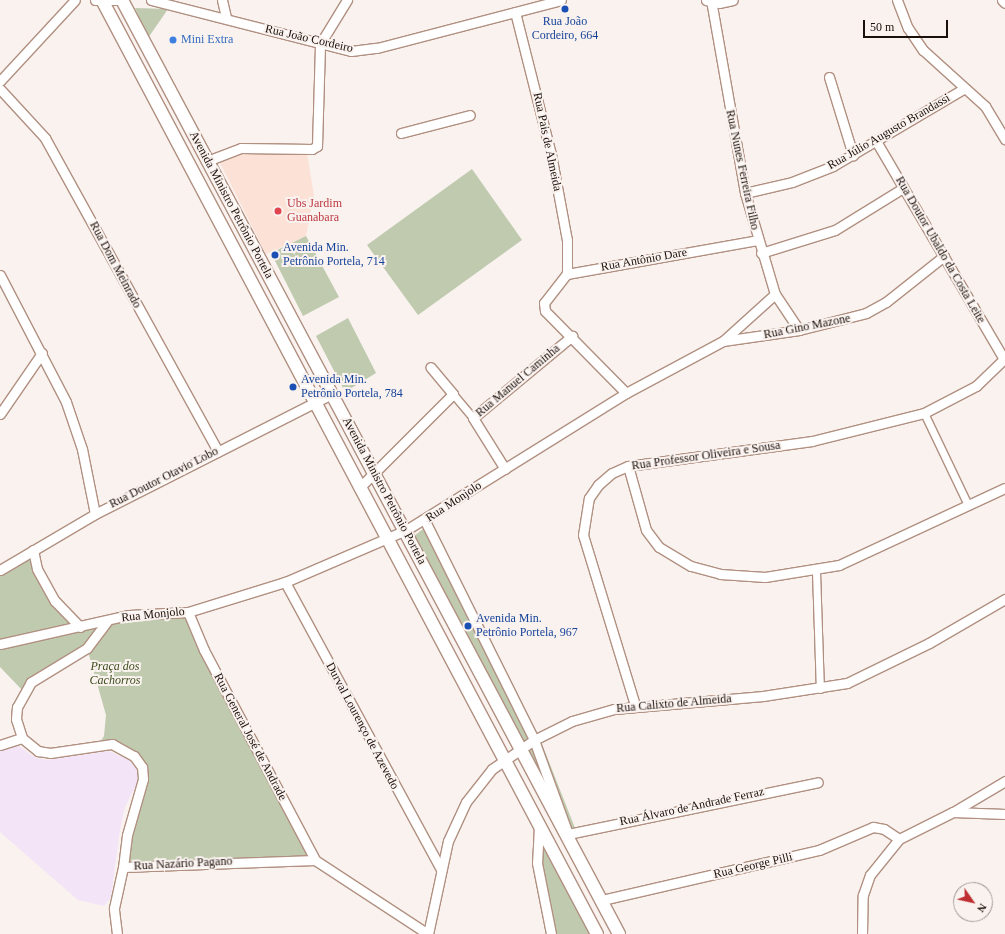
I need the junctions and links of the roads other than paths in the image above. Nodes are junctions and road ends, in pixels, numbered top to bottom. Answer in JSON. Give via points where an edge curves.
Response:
{"nodes":[{"id":1,"x":74,"y":0,"type":"edge"},
{"id":2,"x":95,"y":0,"type":"edge"},
{"id":3,"x":102,"y":0,"type":"edge"},
{"id":4,"x":122,"y":0,"type":"edge"},
{"id":5,"x":151,"y":0,"type":"edge"},
{"id":6,"x":222,"y":0,"type":"edge"},
{"id":7,"x":347,"y":0,"type":"edge"},
{"id":8,"x":561,"y":0,"type":"edge"},
{"id":9,"x":733,"y":0,"type":"edge"},
{"id":10,"x":897,"y":0,"type":"edge"},
{"id":11,"x":1002,"y":0,"type":"edge"},
{"id":12,"x":709,"y":1,"type":"edge"},
{"id":13,"x":1005,"y":3,"type":"edge"},
{"id":14,"x":515,"y":12,"type":"junction"},
{"id":15,"x":226,"y":18,"type":"junction"},
{"id":16,"x":320,"y":44,"type":"junction"},
{"id":17,"x":829,"y":77,"type":"dead end"},
{"id":18,"x":0,"y":81,"type":"edge"},
{"id":19,"x":0,"y":88,"type":"edge"},
{"id":20,"x":963,"y":89,"type":"junction"},
{"id":21,"x":470,"y":115,"type":"dead end"},
{"id":22,"x":401,"y":133,"type":"dead end"},
{"id":23,"x":1005,"y":139,"type":"edge"},
{"id":24,"x":876,"y":141,"type":"junction"},
{"id":25,"x":853,"y":155,"type":"junction"},
{"id":26,"x":207,"y":161,"type":"junction"},
{"id":27,"x":904,"y":188,"type":"junction"},
{"id":28,"x":745,"y":193,"type":"junction"},
{"id":29,"x":758,"y":240,"type":"junction"},
{"id":30,"x":761,"y":253,"type":"junction"},
{"id":31,"x":944,"y":256,"type":"junction"},
{"id":32,"x":567,"y":274,"type":"junction"},
{"id":33,"x":0,"y":275,"type":"edge"},
{"id":34,"x":775,"y":294,"type":"junction"},
{"id":35,"x":799,"y":330,"type":"junction"},
{"id":36,"x":572,"y":336,"type":"junction"},
{"id":37,"x":723,"y":341,"type":"junction"},
{"id":38,"x":42,"y":353,"type":"junction"},
{"id":39,"x":1004,"y":358,"type":"edge"},
{"id":40,"x":430,"y":367,"type":"dead end"},
{"id":41,"x":626,"y":393,"type":"junction"},
{"id":42,"x":332,"y":394,"type":"junction"},
{"id":43,"x":453,"y":394,"type":"junction"},
{"id":44,"x":313,"y":404,"type":"junction"},
{"id":45,"x":924,"y":413,"type":"junction"},
{"id":46,"x":0,"y":414,"type":"edge"},
{"id":47,"x":473,"y":418,"type":"junction"},
{"id":48,"x":218,"y":451,"type":"junction"},
{"id":49,"x":628,"y":466,"type":"junction"},
{"id":50,"x":505,"y":470,"type":"junction"},
{"id":51,"x":376,"y":474,"type":"junction"},
{"id":52,"x":359,"y":488,"type":"junction"},
{"id":53,"x":1005,"y":488,"type":"edge"},
{"id":54,"x":968,"y":505,"type":"junction"},
{"id":55,"x":95,"y":514,"type":"junction"},
{"id":56,"x":425,"y":521,"type":"junction"},
{"id":57,"x":406,"y":530,"type":"junction"},
{"id":58,"x":386,"y":538,"type":"junction"},
{"id":59,"x":33,"y":550,"type":"junction"},
{"id":60,"x":0,"y":570,"type":"edge"},
{"id":61,"x":816,"y":571,"type":"junction"},
{"id":62,"x":285,"y":582,"type":"junction"},
{"id":63,"x":1005,"y":599,"type":"edge"},
{"id":64,"x":188,"y":612,"type":"junction"},
{"id":65,"x":108,"y":620,"type":"junction"},
{"id":66,"x":80,"y":627,"type":"junction"},
{"id":67,"x":0,"y":644,"type":"edge"},
{"id":68,"x":820,"y":689,"type":"junction"},
{"id":69,"x":635,"y":705,"type":"junction"},
{"id":70,"x":22,"y":738,"type":"junction"},
{"id":71,"x":534,"y":740,"type":"junction"},
{"id":72,"x":0,"y":745,"type":"edge"},
{"id":73,"x":523,"y":749,"type":"junction"},
{"id":74,"x":504,"y":760,"type":"junction"},
{"id":75,"x":1005,"y":781,"type":"edge"},
{"id":76,"x":818,"y":782,"type":"dead end"},
{"id":77,"x":953,"y":812,"type":"junction"},
{"id":78,"x":1005,"y":814,"type":"edge"},
{"id":79,"x":539,"y":826,"type":"junction"},
{"id":80,"x":568,"y":834,"type":"junction"},
{"id":81,"x":899,"y":839,"type":"junction"},
{"id":82,"x":315,"y":860,"type":"junction"},
{"id":83,"x":123,"y":867,"type":"junction"},
{"id":84,"x":441,"y":869,"type":"junction"},
{"id":85,"x":602,"y":900,"type":"junction"},
{"id":86,"x":118,"y":934,"type":"edge"},
{"id":87,"x":428,"y":934,"type":"edge"},
{"id":88,"x":551,"y":934,"type":"edge"},
{"id":89,"x":597,"y":934,"type":"edge"},
{"id":90,"x":619,"y":934,"type":"edge"},
{"id":91,"x":862,"y":934,"type":"edge"}],
"edges":[{"from":1,"to":18,"type":"street"},
{"from":2,"to":3,"type":"street"},
{"from":3,"to":4,"type":"street"},
{"from":3,"to":44,"type":"main road","name":"Avenida Ministro Petrônio Portela"},
{"from":4,"to":26,"type":"main road","name":"Avenida Ministro Petrônio Portela"},
{"from":5,"to":15,"type":"street","name":"Rua João Cordeiro"},
{"from":6,"to":15,"type":"street"},
{"from":7,"to":16,"type":"street"},
{"from":8,"to":14,"type":"street","name":"Rua João Cordeiro"},
{"from":9,"to":12,"type":"street"},
{"from":10,"to":20,"type":"street","via":[[908,28],[923,50]]},
{"from":11,"to":13,"type":"street"},
{"from":12,"to":28,"type":"street","name":"Rua Nunes Ferreira Filho"},
{"from":14,"to":16,"type":"street","name":"Rua João Cordeiro","via":[[377,48],[351,50]]},
{"from":14,"to":32,"type":"street","name":"Rua Pais de Almeida","via":[[550,146],[567,240]]},
{"from":15,"to":16,"type":"street","name":"Rua João Cordeiro"},
{"from":16,"to":26,"type":"street","via":[[319,140],[312,149],[241,148]]},
{"from":17,"to":25,"type":"street"},
{"from":19,"to":48,"type":"street","name":"Rua Dom Meinrado","via":[[45,138]]},
{"from":20,"to":23,"type":"street","via":[[994,116]]},
{"from":20,"to":24,"type":"street","name":"Rua Júlio Augusto Brandassi"},
{"from":21,"to":22,"type":"street"},
{"from":24,"to":25,"type":"street","name":"Rua Júlio Augusto Brandassi"},
{"from":24,"to":27,"type":"street","name":"Rua Doutor Ubaldo da Costa Leite"},
{"from":25,"to":28,"type":"street","name":"Rua Júlio Augusto Brandassi","via":[[812,175]]},
{"from":26,"to":42,"type":"main road","name":"Avenida Ministro Petrônio Portela"},
{"from":27,"to":30,"type":"street","via":[[835,230]]},
{"from":27,"to":31,"type":"street","name":"Rua Doutor Ubaldo da Costa Leite"},
{"from":28,"to":29,"type":"street","name":"Rua Nunes Ferreira Filho"},
{"from":29,"to":30,"type":"street","name":"Rua Nunes Ferreira Filho"},
{"from":29,"to":32,"type":"street","name":"Rua Antônio Dare"},
{"from":30,"to":34,"type":"street","name":"Rua Nunes Ferreira Filho"},
{"from":31,"to":35,"type":"street","name":"Rua Gino Mazone","via":[[866,313]]},
{"from":31,"to":39,"type":"street","name":"Rua Doutor Ubaldo da Costa Leite"},
{"from":32,"to":36,"type":"street","via":[[544,303],[544,311]]},
{"from":33,"to":38,"type":"street"},
{"from":34,"to":35,"type":"street","name":"Rua Nunes Ferreira Filho"},
{"from":34,"to":37,"type":"street","name":"Rua Monjolo"},
{"from":35,"to":37,"type":"street","name":"Rua Gino Mazone"},
{"from":36,"to":41,"type":"street"},
{"from":36,"to":47,"type":"street","name":"Rua Manuel Caminha"},
{"from":37,"to":41,"type":"street","name":"Rua Monjolo"},
{"from":38,"to":46,"type":"street"},
{"from":38,"to":55,"type":"street","via":[[66,402],[82,449]]},
{"from":39,"to":45,"type":"street","name":"Rua Professor Oliveira e Sousa","via":[[976,386]]},
{"from":40,"to":43,"type":"street"},
{"from":41,"to":50,"type":"street","name":"Rua Monjolo"},
{"from":42,"to":44,"type":"street","name":"Rua Doutor Otavio Lobo"},
{"from":42,"to":51,"type":"main road","name":"Avenida Ministro Petrônio Portela"},
{"from":43,"to":47,"type":"street"},
{"from":43,"to":51,"type":"street"},
{"from":44,"to":48,"type":"street","name":"Rua Doutor Otavio Lobo"},
{"from":44,"to":52,"type":"main road","name":"Avenida Ministro Petrônio Portela"},
{"from":45,"to":49,"type":"street","name":"Rua Professor Oliveira e Sousa","via":[[812,441]]},
{"from":45,"to":54,"type":"street"},
{"from":47,"to":50,"type":"street","name":"Rua Manuel Caminha"},
{"from":48,"to":55,"type":"street","name":"Rua Doutor Otavio Lobo"},
{"from":49,"to":61,"type":"street","via":[[646,530],[674,558],[720,574],[765,577]]},
{"from":49,"to":69,"type":"street","name":"Rua Professor Oliveira e Sousa","via":[[612,473],[589,498],[583,535]]},
{"from":50,"to":56,"type":"street","name":"Rua Monjolo"},
{"from":51,"to":52,"type":"street"},
{"from":51,"to":57,"type":"main road","name":"Avenida Ministro Petrônio Portela"},
{"from":52,"to":58,"type":"main road","name":"Avenida Ministro Petrônio Portela"},
{"from":53,"to":54,"type":"street"},
{"from":54,"to":61,"type":"street","via":[[866,554]]},
{"from":55,"to":59,"type":"street","name":"Rua Doutor Otavio Lobo"},
{"from":56,"to":57,"type":"street","name":"Rua Monjolo"},
{"from":56,"to":71,"type":"street","name":"Avenida Ministro Petrônio Portela"},
{"from":57,"to":58,"type":"street","name":"Rua Monjolo"},
{"from":57,"to":73,"type":"main road","name":"Avenida Ministro Petrônio Portela"},
{"from":58,"to":62,"type":"street","name":"Rua Monjolo"},
{"from":58,"to":74,"type":"main road","name":"Avenida Ministro Petrônio Portela"},
{"from":59,"to":60,"type":"street","name":"Rua Doutor Otavio Lobo"},
{"from":59,"to":66,"type":"street","via":[[37,569],[55,601]]},
{"from":61,"to":68,"type":"street"},
{"from":62,"to":64,"type":"street","name":"Rua Monjolo"},
{"from":62,"to":84,"type":"street","name":"Durval Lourenço de Azevedo"},
{"from":63,"to":68,"type":"street","name":"Rua Calixto de Almeida","via":[[871,674]]},
{"from":64,"to":65,"type":"street","name":"Rua Monjolo"},
{"from":64,"to":82,"type":"street","name":"Rua General José de Andrade","via":[[204,650]]},
{"from":65,"to":66,"type":"street","name":"Rua Monjolo"},
{"from":65,"to":70,"type":"street","via":[[86,648],[42,674],[24,692],[16,719]]},
{"from":66,"to":67,"type":"street","name":"Rua Monjolo"},
{"from":68,"to":69,"type":"street","name":"Rua Calixto de Almeida"},
{"from":69,"to":71,"type":"street","name":"Rua Calixto de Almeida","via":[[593,713]]},
{"from":70,"to":72,"type":"street"},
{"from":70,"to":83,"type":"street","name":"Rua Nazário Pagano","via":[[38,751],[50,753],[112,744],[134,756],[142,767],[143,779],[127,835]]},
{"from":71,"to":73,"type":"street","name":"Rua Calixto de Almeida"},
{"from":71,"to":80,"type":"street","name":"Avenida Ministro Petrônio Portela"},
{"from":73,"to":74,"type":"street","name":"Rua Calixto de Almeida"},
{"from":73,"to":80,"type":"main road","name":"Avenida Ministro Petrônio Portela"},
{"from":74,"to":79,"type":"main road","name":"Avenida Ministro Petrônio Portela"},
{"from":74,"to":84,"type":"street","name":"Rua Calixto de Almeida","via":[[492,768],[466,802],[448,841]]},
{"from":75,"to":77,"type":"street"},
{"from":76,"to":80,"type":"street","name":"Rua Álvaro de Andrade Ferraz"},
{"from":77,"to":78,"type":"street"},
{"from":77,"to":81,"type":"street"},
{"from":79,"to":88,"type":"street","via":[[537,863]]},
{"from":79,"to":89,"type":"main road","name":"Avenida Ministro Petrônio Portela"},
{"from":80,"to":85,"type":"main road","name":"Avenida Ministro Petrônio Portela"},
{"from":81,"to":85,"type":"street","name":"Rua George Pilli","via":[[884,829],[872,827],[819,850]]},
{"from":81,"to":91,"type":"street","via":[[870,875],[862,895]]},
{"from":82,"to":83,"type":"street","name":"Rua Nazário Pagano"},
{"from":82,"to":87,"type":"street"},
{"from":83,"to":86,"type":"street","via":[[114,908]]},
{"from":84,"to":87,"type":"street","name":"Rua Calixto de Almeida"},
{"from":85,"to":90,"type":"main road","name":"Avenida Ministro Petrônio Portela"}]}
